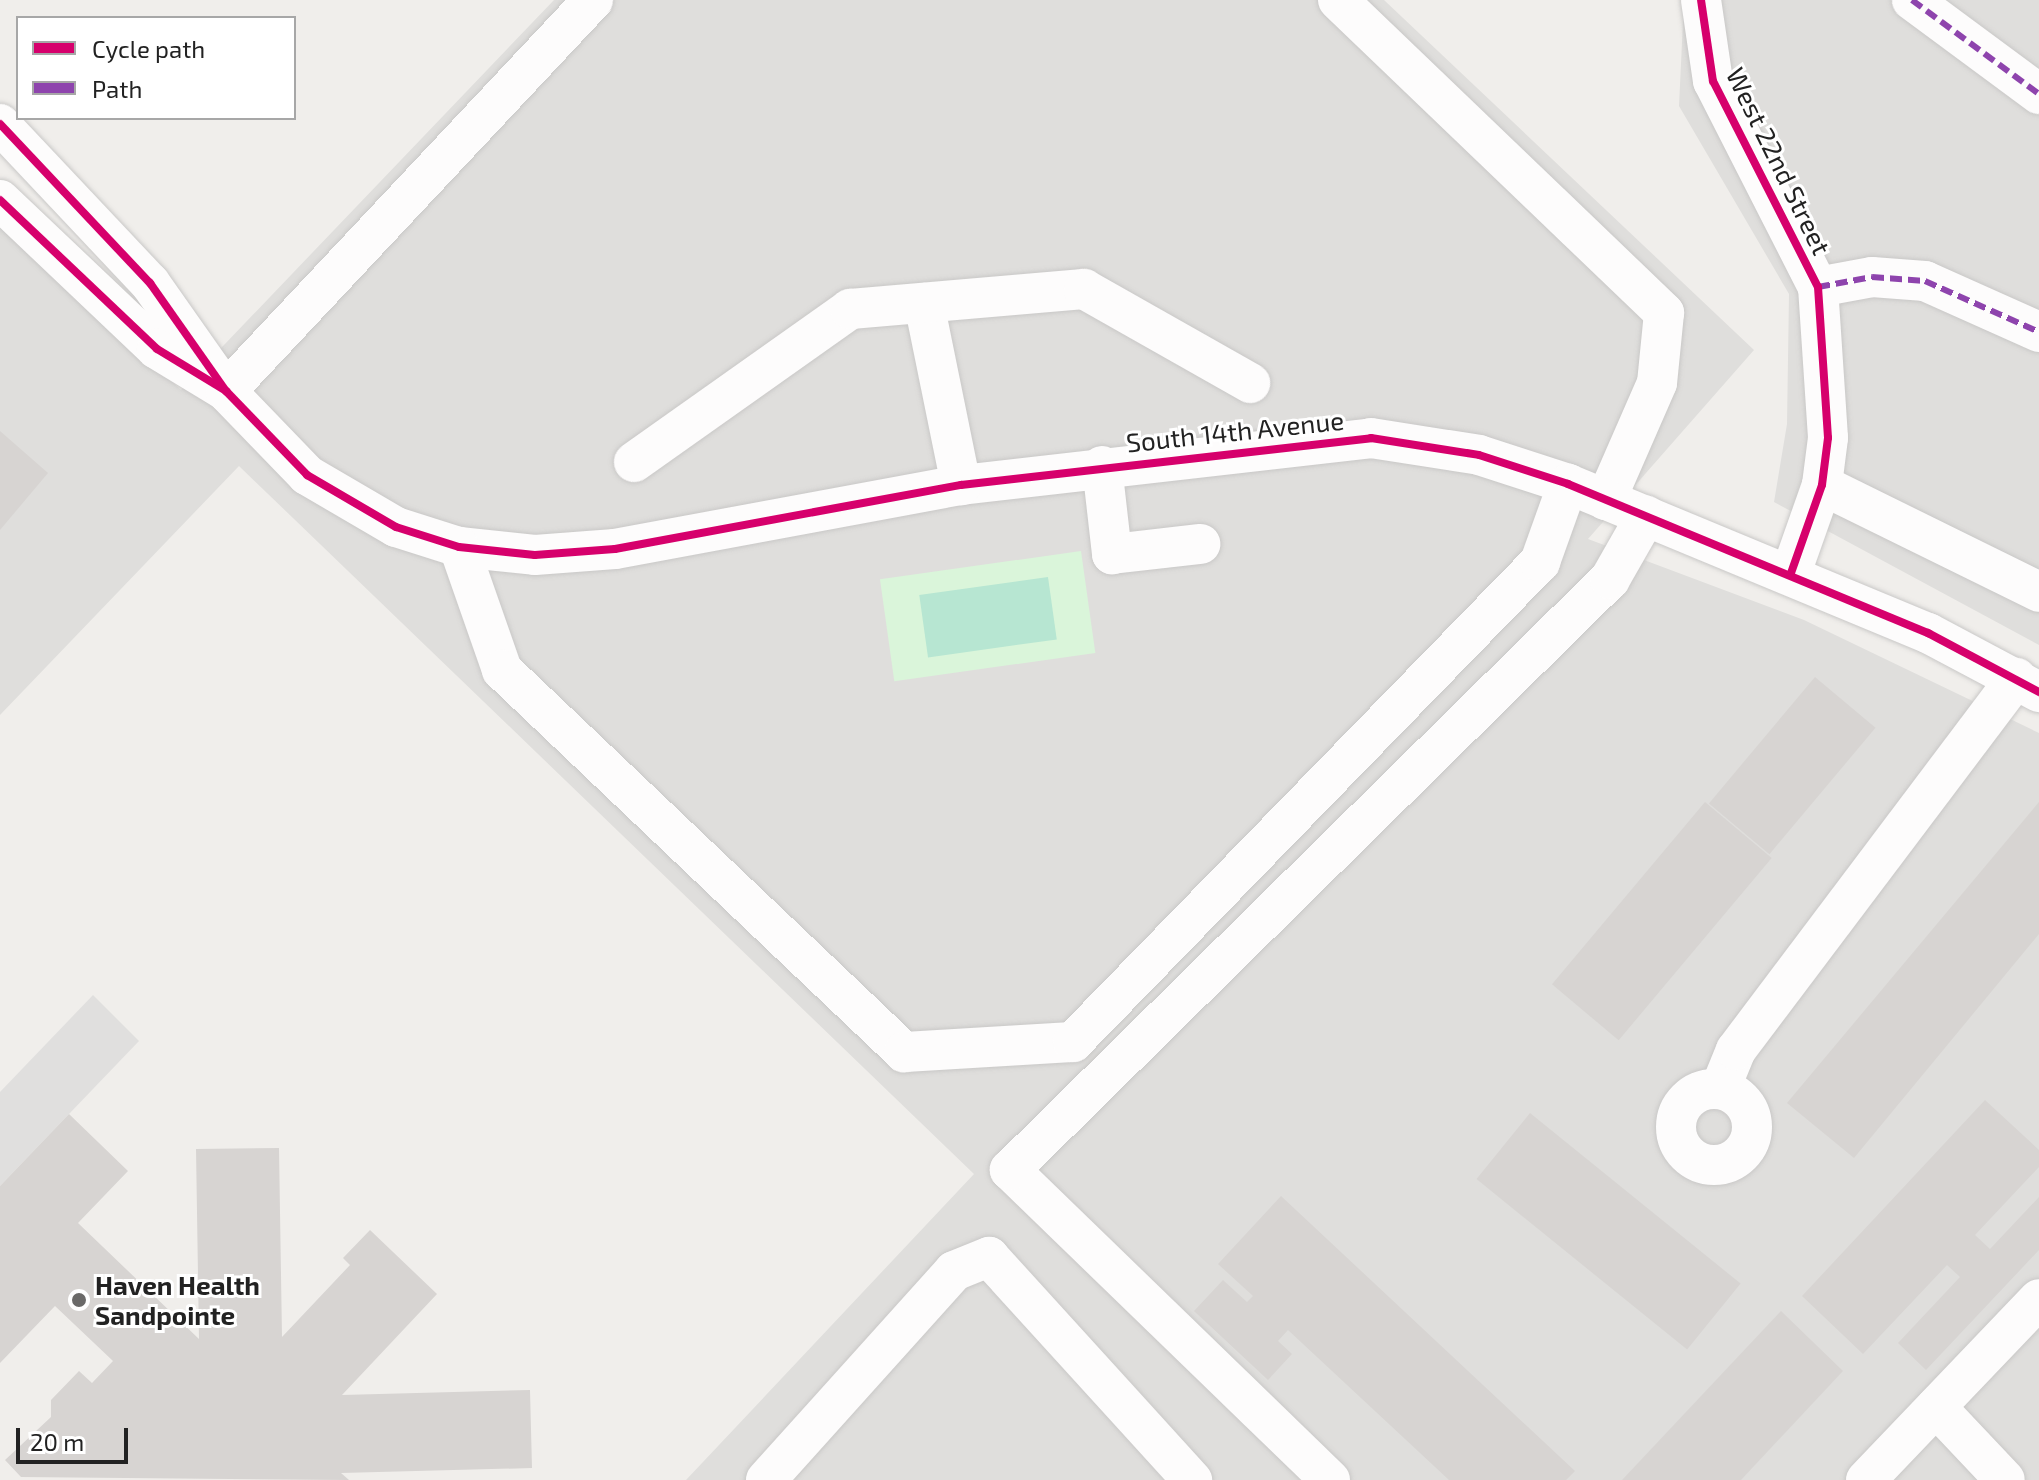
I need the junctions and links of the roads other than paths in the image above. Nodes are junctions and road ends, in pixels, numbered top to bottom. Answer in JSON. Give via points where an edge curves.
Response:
{"nodes":[{"id":1,"x":593,"y":0,"type":"edge"},
{"id":2,"x":1338,"y":0,"type":"edge"},
{"id":3,"x":1701,"y":0,"type":"edge"},
{"id":4,"x":1912,"y":0,"type":"edge"},
{"id":5,"x":2039,"y":94,"type":"edge"},
{"id":6,"x":16,"y":105,"type":"edge"},
{"id":7,"x":0,"y":124,"type":"edge"},
{"id":8,"x":0,"y":200,"type":"edge"},
{"id":9,"x":1818,"y":287,"type":"junction"},
{"id":10,"x":924,"y":303,"type":"junction"},
{"id":11,"x":2039,"y":332,"type":"edge"},
{"id":12,"x":1250,"y":383,"type":"dead end"},
{"id":13,"x":226,"y":391,"type":"junction"},
{"id":14,"x":634,"y":462,"type":"dead end"},
{"id":15,"x":1102,"y":466,"type":"junction"},
{"id":16,"x":1568,"y":484,"type":"junction"},
{"id":17,"x":961,"y":485,"type":"junction"},
{"id":18,"x":1822,"y":485,"type":"junction"},
{"id":19,"x":1606,"y":500,"type":"junction"},
{"id":20,"x":1646,"y":516,"type":"junction"},
{"id":21,"x":1200,"y":544,"type":"dead end"},
{"id":22,"x":459,"y":547,"type":"junction"},
{"id":23,"x":1791,"y":573,"type":"junction"},
{"id":24,"x":2039,"y":592,"type":"edge"},
{"id":25,"x":2028,"y":685,"type":"edge"},
{"id":26,"x":1720,"y":1089,"type":"dead end"},
{"id":27,"x":2039,"y":1299,"type":"edge"},
{"id":28,"x":1936,"y":1407,"type":"junction"},
{"id":29,"x":766,"y":1480,"type":"edge"},
{"id":30,"x":1192,"y":1480,"type":"edge"},
{"id":31,"x":1330,"y":1480,"type":"edge"},
{"id":32,"x":1866,"y":1480,"type":"edge"},
{"id":33,"x":2005,"y":1480,"type":"edge"}],
"edges":[{"from":1,"to":13,"type":"street"},
{"from":2,"to":19,"type":"street","via":[[1664,313],[1657,383]]},
{"from":3,"to":9,"type":"street","name":"West 22nd Street","via":[[1713,81]]},
{"from":4,"to":5,"type":"street"},
{"from":6,"to":7,"type":"street"},
{"from":7,"to":13,"type":"street","via":[[150,283]]},
{"from":8,"to":13,"type":"street","via":[[157,349]]},
{"from":9,"to":11,"type":"street","via":[[1872,277],[1925,281]]},
{"from":9,"to":18,"type":"street","name":"West 22nd Street","via":[[1828,438]]},
{"from":10,"to":12,"type":"street","via":[[1084,289]]},
{"from":10,"to":14,"type":"street","via":[[850,309]]},
{"from":10,"to":17,"type":"street"},
{"from":13,"to":22,"type":"street","name":"South 14th Avenue","via":[[307,475],[396,527]]},
{"from":15,"to":16,"type":"street","name":"South 14th Avenue","via":[[1371,438],[1479,455]]},
{"from":15,"to":17,"type":"street","name":"South 14th Avenue"},
{"from":15,"to":21,"type":"street","via":[[1112,554]]},
{"from":16,"to":19,"type":"street","name":"South 14th Avenue"},
{"from":16,"to":22,"type":"street","via":[[1540,562],[1073,1042],[904,1052],[502,670]]},
{"from":17,"to":22,"type":"street","name":"South 14th Avenue","via":[[615,549],[535,555]]},
{"from":18,"to":23,"type":"street","name":"West 22nd Street"},
{"from":18,"to":24,"type":"street"},
{"from":19,"to":20,"type":"street","name":"South 14th Avenue"},
{"from":20,"to":23,"type":"street","name":"South 14th Avenue"},
{"from":20,"to":31,"type":"street","via":[[1610,579],[1010,1170]]},
{"from":23,"to":25,"type":"street","name":"South 14th Avenue"},
{"from":25,"to":26,"type":"street","via":[[1736,1050]]},
{"from":27,"to":28,"type":"street"},
{"from":28,"to":32,"type":"street"},
{"from":28,"to":33,"type":"street"},
{"from":29,"to":30,"type":"street","via":[[954,1271],[989,1257]]}]}
